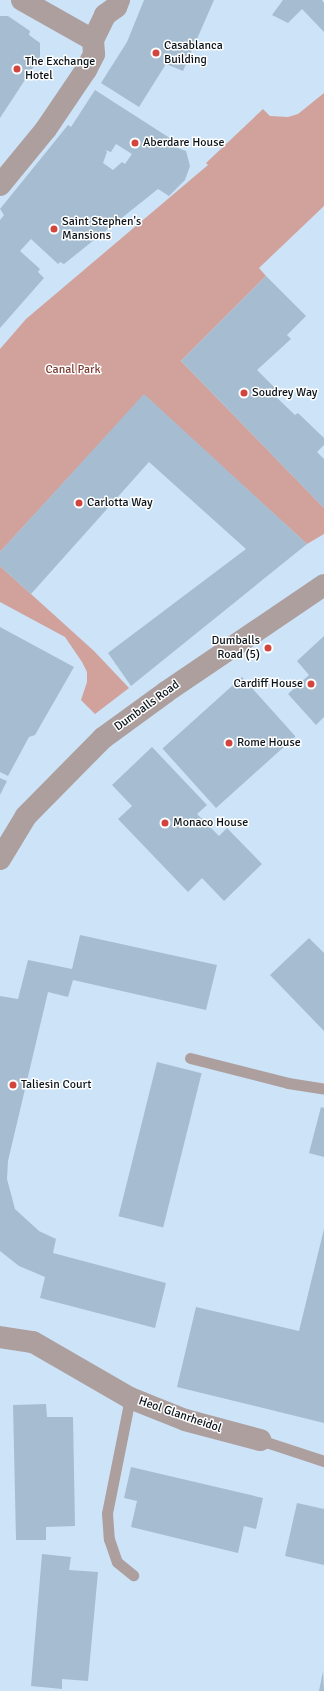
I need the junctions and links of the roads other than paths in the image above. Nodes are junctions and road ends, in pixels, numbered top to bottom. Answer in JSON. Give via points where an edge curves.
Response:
{"nodes":[{"id":1,"x":22,"y":0,"type":"edge"},
{"id":2,"x":119,"y":0,"type":"edge"},
{"id":3,"x":93,"y":40,"type":"junction"},
{"id":4,"x":0,"y":185,"type":"edge"},
{"id":5,"x":324,"y":585,"type":"edge"},
{"id":6,"x":0,"y":859,"type":"edge"},
{"id":7,"x":190,"y":1058,"type":"dead end"},
{"id":8,"x":324,"y":1089,"type":"edge"},
{"id":9,"x":0,"y":1337,"type":"edge"},
{"id":10,"x":130,"y":1398,"type":"junction"},
{"id":11,"x":260,"y":1440,"type":"joint"},
{"id":12,"x":324,"y":1461,"type":"edge"},
{"id":13,"x":133,"y":1575,"type":"dead end"}],
"edges":[{"from":1,"to":3,"type":"street"},
{"from":2,"to":3,"type":"street","via":[[116,7],[105,15]]},
{"from":3,"to":4,"type":"street","via":[[94,54],[86,70],[46,129]]},
{"from":5,"to":6,"type":"street","name":"Dumballs Road","via":[[166,692],[104,738],[26,816]]},
{"from":7,"to":8,"type":"lane","via":[[288,1083]]},
{"from":9,"to":10,"type":"street","name":"Heol Glanrheidol","via":[[33,1342]]},
{"from":10,"to":11,"type":"street","name":"Heol Glanrheidol","via":[[186,1420]]},
{"from":10,"to":13,"type":"lane","via":[[107,1513],[109,1540],[117,1562]]},
{"from":11,"to":12,"type":"lane","name":"Heol Glanrheidol"}]}
